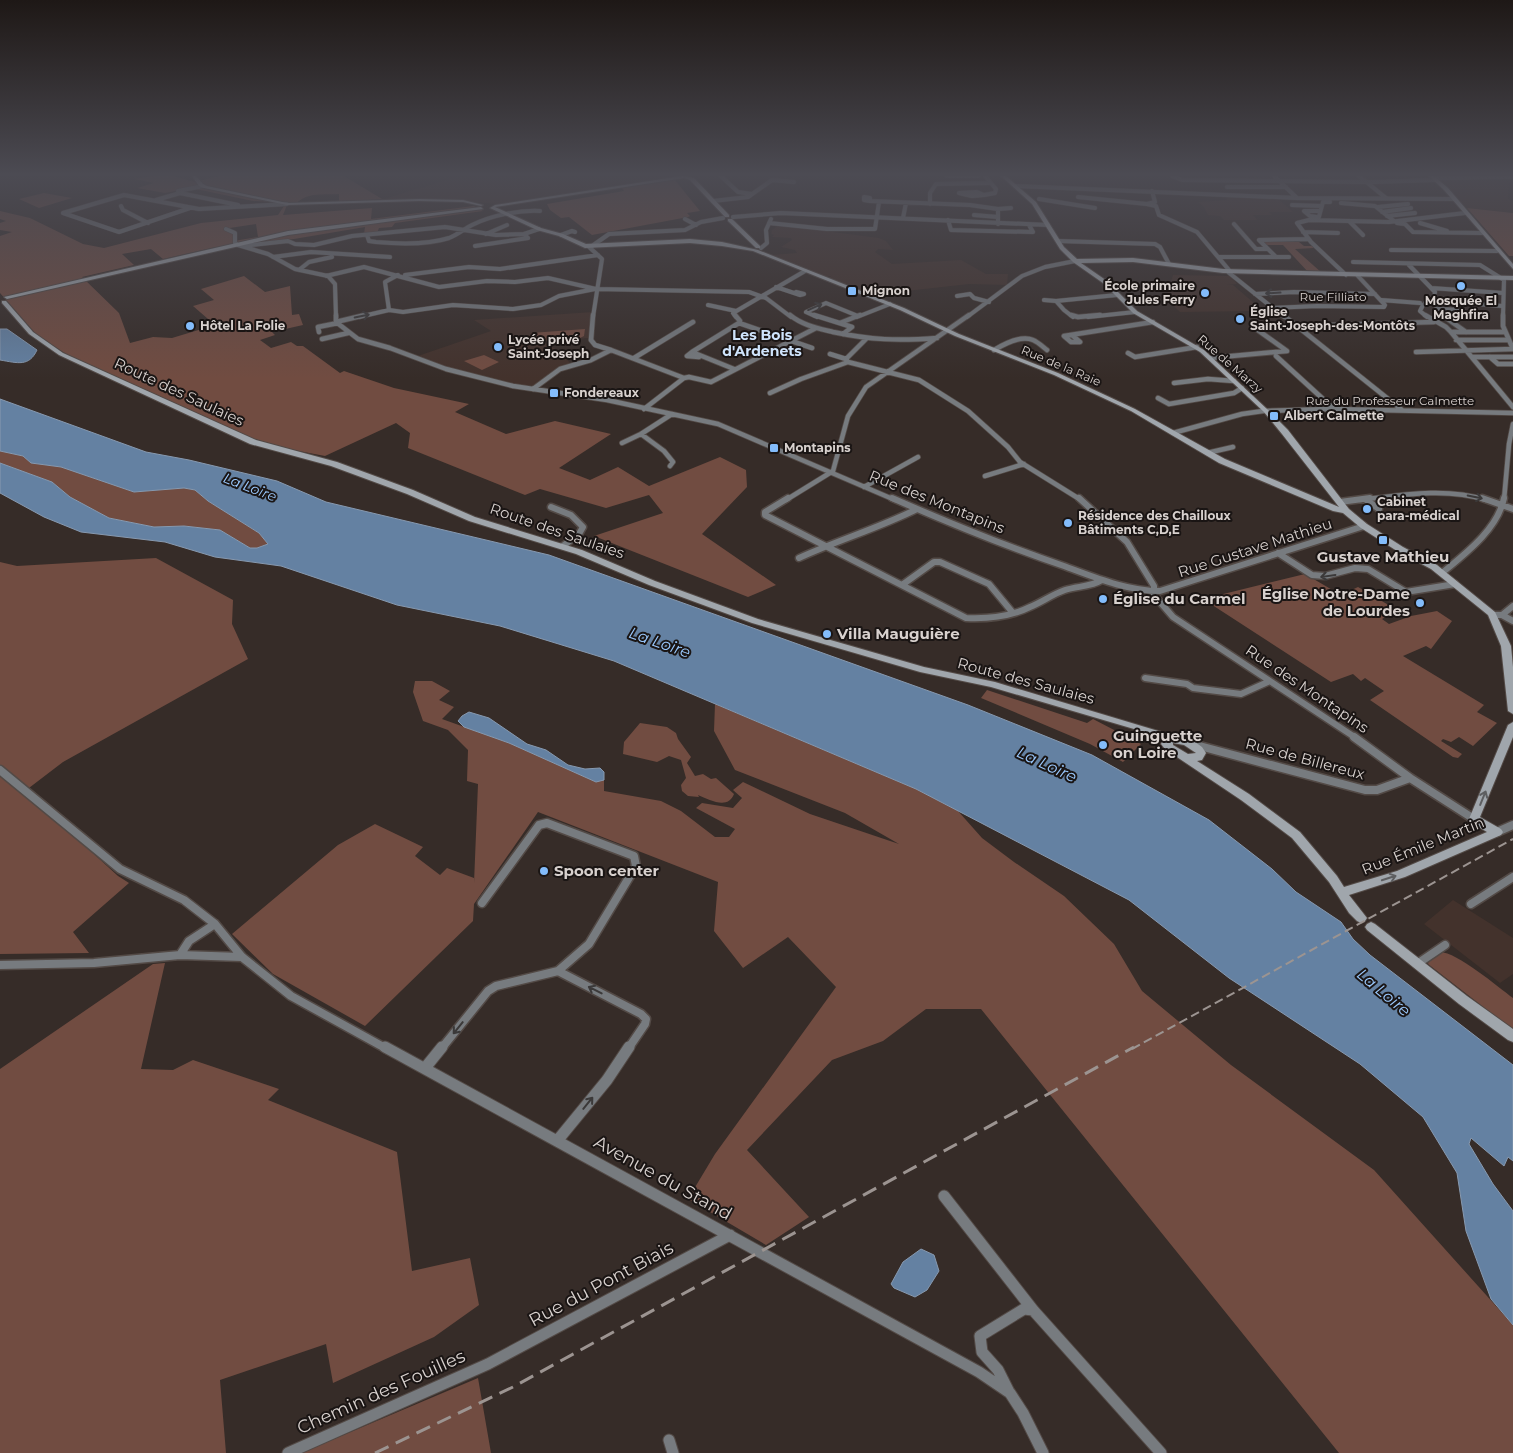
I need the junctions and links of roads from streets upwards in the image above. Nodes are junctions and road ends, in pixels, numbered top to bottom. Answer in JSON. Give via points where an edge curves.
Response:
{"nodes":[{"id":1,"x":232,"y":244,"type":"edge"},
{"id":2,"x":237,"y":244,"type":"edge"},
{"id":3,"x":260,"y":244,"type":"edge"},
{"id":4,"x":297,"y":244,"type":"edge"},
{"id":5,"x":319,"y":244,"type":"edge"},
{"id":6,"x":490,"y":244,"type":"edge"},
{"id":7,"x":584,"y":244,"type":"edge"},
{"id":8,"x":593,"y":244,"type":"edge"},
{"id":9,"x":634,"y":244,"type":"edge"},
{"id":10,"x":720,"y":244,"type":"edge"},
{"id":11,"x":750,"y":244,"type":"edge"},
{"id":12,"x":764,"y":244,"type":"edge"},
{"id":13,"x":1061,"y":244,"type":"edge"},
{"id":14,"x":1149,"y":244,"type":"edge"},
{"id":15,"x":1207,"y":244,"type":"edge"},
{"id":16,"x":1251,"y":244,"type":"edge"},
{"id":17,"x":1263,"y":244,"type":"edge"},
{"id":18,"x":1313,"y":244,"type":"edge"},
{"id":19,"x":1491,"y":244,"type":"edge"},
{"id":20,"x":242,"y":246,"type":"junction"},
{"id":21,"x":475,"y":246,"type":"dead end"},
{"id":22,"x":590,"y":246,"type":"junction"},
{"id":23,"x":754,"y":249,"type":"junction"},
{"id":24,"x":1268,"y":249,"type":"junction"},
{"id":25,"x":1390,"y":250,"type":"dead end"},
{"id":26,"x":1497,"y":251,"type":"junction"},
{"id":27,"x":347,"y":255,"type":"junction"},
{"id":28,"x":598,"y":255,"type":"junction"},
{"id":29,"x":273,"y":257,"type":"junction"},
{"id":30,"x":390,"y":257,"type":"dead end"},
{"id":31,"x":1219,"y":257,"type":"junction"},
{"id":32,"x":1276,"y":257,"type":"junction"},
{"id":33,"x":1289,"y":257,"type":"dead end"},
{"id":34,"x":1076,"y":261,"type":"junction"},
{"id":35,"x":1353,"y":262,"type":"dead end"},
{"id":36,"x":1169,"y":264,"type":"junction"},
{"id":37,"x":1408,"y":264,"type":"junction"},
{"id":38,"x":1513,"y":267,"type":"edge"},
{"id":39,"x":299,"y":270,"type":"junction"},
{"id":40,"x":805,"y":271,"type":"junction"},
{"id":41,"x":1229,"y":271,"type":"junction"},
{"id":42,"x":1346,"y":275,"type":"junction"},
{"id":43,"x":1357,"y":275,"type":"junction"},
{"id":44,"x":1419,"y":275,"type":"junction"},
{"id":45,"x":326,"y":276,"type":"junction"},
{"id":46,"x":400,"y":276,"type":"junction"},
{"id":47,"x":1502,"y":278,"type":"junction"},
{"id":48,"x":1513,"y":278,"type":"edge"},
{"id":49,"x":776,"y":287,"type":"junction"},
{"id":50,"x":1431,"y":288,"type":"junction"},
{"id":51,"x":596,"y":289,"type":"junction"},
{"id":52,"x":796,"y":292,"type":"dead end"},
{"id":53,"x":1504,"y":293,"type":"junction"},
{"id":54,"x":1255,"y":294,"type":"junction"},
{"id":55,"x":1374,"y":294,"type":"junction"},
{"id":56,"x":1117,"y":295,"type":"junction"},
{"id":57,"x":762,"y":296,"type":"junction"},
{"id":58,"x":3,"y":298,"type":"edge"},
{"id":59,"x":974,"y":298,"type":"dead end"},
{"id":60,"x":1044,"y":300,"type":"dead end"},
{"id":61,"x":1381,"y":300,"type":"junction"},
{"id":62,"x":1056,"y":301,"type":"junction"},
{"id":63,"x":990,"y":302,"type":"junction"},
{"id":64,"x":1423,"y":303,"type":"junction"},
{"id":65,"x":890,"y":304,"type":"junction"},
{"id":66,"x":1477,"y":304,"type":"dead end"},
{"id":67,"x":708,"y":305,"type":"dead end"},
{"id":68,"x":1502,"y":306,"type":"junction"},
{"id":69,"x":1272,"y":308,"type":"junction"},
{"id":70,"x":389,"y":310,"type":"junction"},
{"id":71,"x":1462,"y":310,"type":"dead end"},
{"id":72,"x":736,"y":311,"type":"junction"},
{"id":73,"x":1134,"y":312,"type":"junction"},
{"id":74,"x":858,"y":316,"type":"junction"},
{"id":75,"x":848,"y":320,"type":"junction"},
{"id":76,"x":693,"y":322,"type":"dead end"},
{"id":77,"x":1153,"y":322,"type":"junction"},
{"id":78,"x":1434,"y":322,"type":"junction"},
{"id":79,"x":337,"y":323,"type":"junction"},
{"id":80,"x":739,"y":323,"type":"junction"},
{"id":81,"x":840,"y":323,"type":"junction"},
{"id":82,"x":1340,"y":324,"type":"junction"},
{"id":83,"x":1252,"y":326,"type":"dead end"},
{"id":84,"x":1295,"y":326,"type":"junction"},
{"id":85,"x":852,"y":327,"type":"junction"},
{"id":86,"x":816,"y":328,"type":"junction"},
{"id":87,"x":319,"y":332,"type":"dead end"},
{"id":88,"x":1347,"y":332,"type":"dead end"},
{"id":89,"x":1451,"y":332,"type":"junction"},
{"id":90,"x":1466,"y":332,"type":"junction"},
{"id":91,"x":1505,"y":332,"type":"junction"},
{"id":92,"x":348,"y":333,"type":"junction"},
{"id":93,"x":945,"y":333,"type":"junction"},
{"id":94,"x":843,"y":334,"type":"junction"},
{"id":95,"x":1072,"y":335,"type":"dead end"},
{"id":96,"x":937,"y":338,"type":"junction"},
{"id":97,"x":322,"y":339,"type":"dead end"},
{"id":98,"x":866,"y":339,"type":"junction"},
{"id":99,"x":792,"y":340,"type":"junction"},
{"id":100,"x":1456,"y":340,"type":"junction"},
{"id":101,"x":1508,"y":340,"type":"junction"},
{"id":102,"x":1197,"y":347,"type":"junction"},
{"id":103,"x":812,"y":348,"type":"dead end"},
{"id":104,"x":1513,"y":349,"type":"edge"},
{"id":105,"x":611,"y":350,"type":"junction"},
{"id":106,"x":994,"y":350,"type":"junction"},
{"id":107,"x":1047,"y":350,"type":"dead end"},
{"id":108,"x":1465,"y":350,"type":"junction"},
{"id":109,"x":1416,"y":352,"type":"dead end"},
{"id":110,"x":1128,"y":353,"type":"dead end"},
{"id":111,"x":830,"y":354,"type":"dead end"},
{"id":112,"x":1276,"y":356,"type":"dead end"},
{"id":113,"x":1472,"y":357,"type":"junction"},
{"id":114,"x":1490,"y":357,"type":"junction"},
{"id":115,"x":1513,"y":357,"type":"edge"},
{"id":116,"x":634,"y":358,"type":"junction"},
{"id":117,"x":1210,"y":358,"type":"junction"},
{"id":118,"x":847,"y":361,"type":"junction"},
{"id":119,"x":1513,"y":364,"type":"edge"},
{"id":120,"x":734,"y":369,"type":"junction"},
{"id":121,"x":885,"y":373,"type":"junction"},
{"id":122,"x":684,"y":378,"type":"junction"},
{"id":123,"x":1234,"y":381,"type":"junction"},
{"id":124,"x":1174,"y":384,"type":"dead end"},
{"id":125,"x":1242,"y":388,"type":"junction"},
{"id":126,"x":533,"y":389,"type":"junction"},
{"id":127,"x":770,"y":393,"type":"dead end"},
{"id":128,"x":1183,"y":401,"type":"dead end"},
{"id":129,"x":1513,"y":407,"type":"edge"},
{"id":130,"x":644,"y":409,"type":"junction"},
{"id":131,"x":1334,"y":409,"type":"junction"},
{"id":132,"x":1402,"y":410,"type":"junction"},
{"id":133,"x":1266,"y":411,"type":"junction"},
{"id":134,"x":1513,"y":412,"type":"edge"},
{"id":135,"x":672,"y":414,"type":"junction"},
{"id":136,"x":1513,"y":424,"type":"edge"},
{"id":137,"x":1173,"y":433,"type":"junction"},
{"id":138,"x":641,"y":434,"type":"junction"},
{"id":139,"x":622,"y":443,"type":"dead end"},
{"id":140,"x":1232,"y":447,"type":"dead end"},
{"id":141,"x":1207,"y":453,"type":"junction"},
{"id":142,"x":918,"y":457,"type":"dead end"},
{"id":143,"x":1024,"y":464,"type":"junction"},
{"id":144,"x":670,"y":466,"type":"dead end"},
{"id":145,"x":831,"y":473,"type":"junction"},
{"id":146,"x":984,"y":476,"type":"dead end"},
{"id":147,"x":864,"y":487,"type":"junction"},
{"id":148,"x":1365,"y":499,"type":"junction"},
{"id":149,"x":1340,"y":502,"type":"junction"},
{"id":150,"x":1504,"y":506,"type":"junction"},
{"id":151,"x":551,"y":507,"type":"dead end"},
{"id":152,"x":1513,"y":508,"type":"edge"},
{"id":153,"x":917,"y":509,"type":"junction"},
{"id":154,"x":1379,"y":509,"type":"dead end"},
{"id":155,"x":1346,"y":510,"type":"junction"},
{"id":156,"x":1364,"y":526,"type":"junction"},
{"id":157,"x":563,"y":546,"type":"junction"},
{"id":158,"x":827,"y":546,"type":"junction"},
{"id":159,"x":1278,"y":554,"type":"junction"},
{"id":160,"x":799,"y":558,"type":"dead end"},
{"id":161,"x":1442,"y":573,"type":"junction"},
{"id":162,"x":1102,"y":580,"type":"junction"},
{"id":163,"x":1455,"y":584,"type":"junction"},
{"id":164,"x":902,"y":585,"type":"junction"},
{"id":165,"x":1154,"y":592,"type":"junction"},
{"id":166,"x":1513,"y":606,"type":"edge"},
{"id":167,"x":1013,"y":613,"type":"junction"},
{"id":168,"x":1497,"y":615,"type":"junction"},
{"id":169,"x":1513,"y":621,"type":"edge"},
{"id":170,"x":1145,"y":678,"type":"dead end"},
{"id":171,"x":1270,"y":681,"type":"junction"},
{"id":172,"x":1513,"y":711,"type":"edge"},
{"id":173,"x":1513,"y":725,"type":"edge"},
{"id":174,"x":1168,"y":742,"type":"junction"},
{"id":175,"x":1192,"y":744,"type":"junction"},
{"id":176,"x":1193,"y":758,"type":"junction"},
{"id":177,"x":0,"y":770,"type":"edge"},
{"id":178,"x":1410,"y":778,"type":"junction"},
{"id":179,"x":1474,"y":819,"type":"junction"},
{"id":180,"x":1513,"y":825,"type":"edge"},
{"id":181,"x":1497,"y":832,"type":"junction"},
{"id":182,"x":1513,"y":877,"type":"edge"},
{"id":183,"x":1343,"y":892,"type":"junction"},
{"id":184,"x":482,"y":903,"type":"dead end"},
{"id":185,"x":1471,"y":904,"type":"dead end"},
{"id":186,"x":1362,"y":918,"type":"dead end"},
{"id":187,"x":215,"y":924,"type":"junction"},
{"id":188,"x":1374,"y":930,"type":"dead end"},
{"id":189,"x":1444,"y":945,"type":"dead end"},
{"id":190,"x":180,"y":955,"type":"junction"},
{"id":191,"x":242,"y":957,"type":"junction"},
{"id":192,"x":1417,"y":964,"type":"junction"},
{"id":193,"x":0,"y":965,"type":"edge"},
{"id":194,"x":558,"y":971,"type":"junction"},
{"id":195,"x":1513,"y":1036,"type":"edge"},
{"id":196,"x":425,"y":1068,"type":"junction"},
{"id":197,"x":556,"y":1141,"type":"junction"},
{"id":198,"x":944,"y":1196,"type":"dead end"},
{"id":199,"x":730,"y":1235,"type":"junction"},
{"id":200,"x":1034,"y":1310,"type":"junction"},
{"id":201,"x":488,"y":1364,"type":"joint"},
{"id":202,"x":1010,"y":1393,"type":"junction"},
{"id":203,"x":669,"y":1440,"type":"dead end"},
{"id":204,"x":288,"y":1453,"type":"edge"},
{"id":205,"x":672,"y":1453,"type":"edge"},
{"id":206,"x":1043,"y":1453,"type":"edge"},
{"id":207,"x":1161,"y":1453,"type":"edge"}],
"edges":[{"from":1,"to":58,"type":"street"},
{"from":2,"to":20,"type":"street"},
{"from":3,"to":20,"type":"street"},
{"from":4,"to":5,"type":"street"},
{"from":6,"to":21,"type":"street"},
{"from":7,"to":22,"type":"street","name":"Rue de la Raie"},
{"from":8,"to":22,"type":"street"},
{"from":9,"to":22,"type":"street","name":"Rue de la Raie"},
{"from":10,"to":23,"type":"street","name":"Rue de la Raie"},
{"from":11,"to":23,"type":"street"},
{"from":12,"to":23,"type":"street"},
{"from":13,"to":34,"type":"street","name":"Rue de Marzy"},
{"from":14,"to":36,"type":"street","via":[[1160,247]]},
{"from":15,"to":31,"type":"street"},
{"from":16,"to":24,"type":"street","via":[[1256,249]]},
{"from":17,"to":24,"type":"street"},
{"from":18,"to":42,"type":"street"},
{"from":19,"to":26,"type":"street"},
{"from":20,"to":29,"type":"street"},
{"from":22,"to":28,"type":"street","via":[[588,248]]},
{"from":23,"to":40,"type":"street","name":"Rue de la Raie"},
{"from":24,"to":32,"type":"street"},
{"from":25,"to":26,"type":"street"},
{"from":26,"to":38,"type":"street"},
{"from":27,"to":29,"type":"street","via":[[303,252]]},
{"from":27,"to":30,"type":"street"},
{"from":27,"to":39,"type":"street","via":[[313,260]]},
{"from":28,"to":46,"type":"street","via":[[500,269],[469,267]]},
{"from":28,"to":51,"type":"street","via":[[602,259]]},
{"from":29,"to":39,"type":"street"},
{"from":31,"to":32,"type":"street"},
{"from":31,"to":41,"type":"street"},
{"from":32,"to":33,"type":"street"},
{"from":34,"to":36,"type":"street"},
{"from":34,"to":56,"type":"street","name":"Rue de Marzy"},
{"from":34,"to":63,"type":"street","via":[[1022,276]]},
{"from":35,"to":37,"type":"street"},
{"from":36,"to":41,"type":"street"},
{"from":37,"to":44,"type":"street"},
{"from":37,"to":47,"type":"street","via":[[1480,265]]},
{"from":39,"to":45,"type":"street"},
{"from":40,"to":49,"type":"street"},
{"from":40,"to":65,"type":"street","name":"Rue de la Raie"},
{"from":41,"to":42,"type":"street"},
{"from":41,"to":54,"type":"street"},
{"from":42,"to":43,"type":"street"},
{"from":43,"to":44,"type":"street"},
{"from":43,"to":55,"type":"street"},
{"from":44,"to":47,"type":"street"},
{"from":44,"to":50,"type":"street"},
{"from":45,"to":46,"type":"street","via":[[370,268]]},
{"from":45,"to":79,"type":"street","via":[[335,284]]},
{"from":46,"to":51,"type":"street","via":[[446,287],[548,278]]},
{"from":46,"to":70,"type":"street","via":[[385,282]]},
{"from":47,"to":48,"type":"street"},
{"from":47,"to":53,"type":"street"},
{"from":49,"to":52,"type":"street"},
{"from":49,"to":57,"type":"street"},
{"from":50,"to":53,"type":"street"},
{"from":50,"to":64,"type":"street","via":[[1436,296]]},
{"from":51,"to":57,"type":"street","via":[[749,292]]},
{"from":51,"to":70,"type":"street","via":[[559,296],[541,305],[513,309],[453,304],[403,312]]},
{"from":51,"to":105,"type":"street","via":[[591,340],[595,345]]},
{"from":53,"to":68,"type":"street"},
{"from":55,"to":54,"type":"street","one_way":true},
{"from":54,"to":69,"type":"street"},
{"from":55,"to":61,"type":"street"},
{"from":56,"to":62,"type":"street"},
{"from":56,"to":73,"type":"street","name":"Rue de Marzy"},
{"from":57,"to":72,"type":"street"},
{"from":57,"to":86,"type":"street","via":[[797,321]]},
{"from":58,"to":157,"type":"street","name":"Route des Saulaies","via":[[29,330],[61,354],[238,436],[334,464],[472,519]]},
{"from":59,"to":63,"type":"street"},
{"from":60,"to":62,"type":"street"},
{"from":61,"to":64,"type":"street"},
{"from":61,"to":69,"type":"street","name":"Rue Filliato","via":[[1384,307]]},
{"from":62,"to":73,"type":"street","via":[[1077,318]]},
{"from":63,"to":93,"type":"street"},
{"from":64,"to":78,"type":"street","via":[[1420,311]]},
{"from":65,"to":74,"type":"street"},
{"from":65,"to":93,"type":"street","name":"Rue de la Raie"},
{"from":66,"to":68,"type":"street"},
{"from":67,"to":72,"type":"street"},
{"from":68,"to":91,"type":"street"},
{"from":69,"to":84,"type":"street"},
{"from":79,"to":70,"type":"street","one_way":true},
{"from":71,"to":90,"type":"street","via":[[1436,309]]},
{"from":72,"to":80,"type":"street","via":[[732,313]]},
{"from":73,"to":77,"type":"street","name":"Rue de Marzy"},
{"from":74,"to":75,"type":"street"},
{"from":81,"to":74,"type":"street","one_way":true,"via":[[806,312],[826,303]]},
{"from":75,"to":81,"type":"street"},
{"from":75,"to":85,"type":"street","via":[[857,325]]},
{"from":76,"to":116,"type":"street"},
{"from":77,"to":95,"type":"street"},
{"from":77,"to":102,"type":"street","name":"Rue de Marzy"},
{"from":78,"to":82,"type":"street"},
{"from":78,"to":89,"type":"street"},
{"from":79,"to":87,"type":"street","via":[[318,327]]},
{"from":79,"to":92,"type":"street","name":"Rue des Montapins"},
{"from":80,"to":99,"type":"street"},
{"from":80,"to":120,"type":"street","via":[[687,356],[701,357]]},
{"from":81,"to":85,"type":"street"},
{"from":82,"to":84,"type":"street"},
{"from":82,"to":88,"type":"street"},
{"from":83,"to":117,"type":"street","via":[[1287,351]]},
{"from":84,"to":132,"type":"street"},
{"from":85,"to":94,"type":"street"},
{"from":86,"to":94,"type":"street"},
{"from":86,"to":99,"type":"street"},
{"from":89,"to":90,"type":"street"},
{"from":89,"to":100,"type":"street"},
{"from":90,"to":91,"type":"street"},
{"from":91,"to":101,"type":"street"},
{"from":92,"to":97,"type":"street"},
{"from":92,"to":126,"type":"street","name":"Rue des Montapins","via":[[446,368]]},
{"from":93,"to":96,"type":"street"},
{"from":93,"to":106,"type":"street","name":"Rue de la Raie"},
{"from":94,"to":98,"type":"street"},
{"from":96,"to":98,"type":"street"},
{"from":96,"to":121,"type":"street"},
{"from":98,"to":118,"type":"street"},
{"from":99,"to":103,"type":"street"},
{"from":99,"to":120,"type":"street"},
{"from":100,"to":101,"type":"street"},
{"from":100,"to":108,"type":"street"},
{"from":101,"to":104,"type":"street"},
{"from":102,"to":110,"type":"street","via":[[1135,357]]},
{"from":102,"to":117,"type":"street","name":"Rue de Marzy"},
{"from":104,"to":108,"type":"street"},
{"from":105,"to":116,"type":"street"},
{"from":105,"to":126,"type":"street","via":[[560,369]]},
{"from":106,"to":107,"type":"street","via":[[1027,339]]},
{"from":106,"to":137,"type":"street","name":"Rue de la Raie","via":[[1095,391]]},
{"from":108,"to":109,"type":"street"},
{"from":108,"to":113,"type":"street"},
{"from":111,"to":118,"type":"street"},
{"from":112,"to":131,"type":"street"},
{"from":113,"to":114,"type":"street"},
{"from":113,"to":129,"type":"street"},
{"from":114,"to":115,"type":"street"},
{"from":114,"to":119,"type":"street","via":[[1498,364]]},
{"from":116,"to":122,"type":"street"},
{"from":117,"to":123,"type":"street","name":"Rue de Marzy"},
{"from":118,"to":121,"type":"street"},
{"from":118,"to":127,"type":"street"},
{"from":120,"to":122,"type":"street","via":[[711,382]]},
{"from":121,"to":143,"type":"street","via":[[919,380],[968,411]]},
{"from":121,"to":145,"type":"street","via":[[856,398],[848,414]]},
{"from":122,"to":130,"type":"street"},
{"from":123,"to":124,"type":"street","via":[[1208,379]]},
{"from":123,"to":125,"type":"street","name":"Rue de Marzy"},
{"from":125,"to":128,"type":"street"},
{"from":125,"to":133,"type":"street","name":"Rue de Marzy"},
{"from":126,"to":130,"type":"street","name":"Rue des Montapins"},
{"from":130,"to":135,"type":"street","name":"Rue des Montapins"},
{"from":131,"to":132,"type":"street","name":"Rue du Professeur Calmette"},
{"from":131,"to":133,"type":"street","name":"Rue du Professeur Calmette"},
{"from":132,"to":134,"type":"street","name":"Rue du Professeur Calmette"},
{"from":133,"to":137,"type":"street","name":"Rue du Professeur Calmette","via":[[1242,414]]},
{"from":133,"to":149,"type":"street","name":"Rue de Marzy"},
{"from":135,"to":138,"type":"street"},
{"from":135,"to":145,"type":"street","name":"Rue des Montapins","via":[[718,424]]},
{"from":136,"to":150,"type":"street"},
{"from":137,"to":141,"type":"street","name":"Rue de la Raie"},
{"from":138,"to":139,"type":"street"},
{"from":138,"to":144,"type":"street","via":[[664,451],[673,462]]},
{"from":140,"to":141,"type":"street"},
{"from":141,"to":155,"type":"street","name":"Rue de la Raie","via":[[1327,505]]},
{"from":142,"to":147,"type":"street"},
{"from":143,"to":146,"type":"street"},
{"from":143,"to":165,"type":"street","via":[[1079,498],[1127,542],[1154,586]]},
{"from":145,"to":147,"type":"street","name":"Rue des Montapins"},
{"from":145,"to":158,"type":"street","via":[[765,512],[765,515]]},
{"from":147,"to":153,"type":"street","name":"Rue des Montapins"},
{"from":148,"to":149,"type":"street"},
{"from":148,"to":150,"type":"street","one_way":true,"via":[[1425,492],[1474,497]]},
{"from":148,"to":154,"type":"street"},
{"from":149,"to":155,"type":"street","name":"Rue de Marzy"},
{"from":150,"to":152,"type":"street"},
{"from":150,"to":161,"type":"street","via":[[1463,557]]},
{"from":151,"to":157,"type":"street","via":[[571,515],[583,527]]},
{"from":153,"to":158,"type":"street","via":[[885,525]]},
{"from":153,"to":162,"type":"street","name":"Rue des Montapins","via":[[992,541]]},
{"from":155,"to":156,"type":"street","name":"Rue de Marzy"},
{"from":156,"to":159,"type":"street","name":"Rue Gustave Mathieu"},
{"from":156,"to":161,"type":"street","name":"Rue de Marzy"},
{"from":157,"to":174,"type":"street","name":"Route des Saulaies","via":[[755,621],[923,670],[992,684],[1129,725]]},
{"from":158,"to":160,"type":"street"},
{"from":158,"to":164,"type":"street"},
{"from":163,"to":159,"type":"street","one_way":true,"via":[[1406,592],[1364,568],[1319,577]]},
{"from":159,"to":165,"type":"street","name":"Rue Gustave Mathieu"},
{"from":161,"to":163,"type":"street","name":"Rue de Marzy"},
{"from":162,"to":165,"type":"street","name":"Rue des Montapins"},
{"from":162,"to":167,"type":"street","via":[[1056,593]]},
{"from":163,"to":168,"type":"street","name":"Rue de Marzy"},
{"from":164,"to":167,"type":"street","via":[[966,618],[997,618]]},
{"from":164,"to":167,"type":"street","via":[[934,562],[940,562],[989,584]]},
{"from":165,"to":171,"type":"street","name":"Rue des Montapins","via":[[1173,617]]},
{"from":166,"to":168,"type":"street"},
{"from":168,"to":169,"type":"street"},
{"from":168,"to":172,"type":"street","via":[[1506,646]]},
{"from":170,"to":171,"type":"street","via":[[1241,694]]},
{"from":171,"to":178,"type":"street","name":"Rue des Montapins","via":[[1361,741]]},
{"from":179,"to":173,"type":"street","one_way":true},
{"from":174,"to":175,"type":"street"},
{"from":174,"to":176,"type":"street"},
{"from":175,"to":176,"type":"street","via":[[1202,753]]},
{"from":175,"to":178,"type":"street","name":"Rue de Billereux","via":[[1365,790],[1377,790]]},
{"from":176,"to":183,"type":"street","via":[[1210,774],[1296,835]]},
{"from":177,"to":187,"type":"street","name":"Avenue du Stand","via":[[120,869],[184,900]]},
{"from":178,"to":179,"type":"street","name":"Rue des Montapins"},
{"from":179,"to":181,"type":"street"},
{"from":180,"to":181,"type":"street","name":"Rue Émile Martin"},
{"from":183,"to":181,"type":"street","name":"Rue Émile Martin","one_way":true,"via":[[1401,874]]},
{"from":182,"to":185,"type":"street"},
{"from":183,"to":186,"type":"street"},
{"from":184,"to":194,"type":"street","via":[[538,825],[543,823],[634,856],[636,866],[598,931],[589,944]]},
{"from":187,"to":190,"type":"street","via":[[186,943]]},
{"from":187,"to":191,"type":"street","name":"Avenue du Stand"},
{"from":188,"to":192,"type":"street"},
{"from":189,"to":192,"type":"street"},
{"from":190,"to":191,"type":"street"},
{"from":190,"to":193,"type":"street","via":[[94,963]]},
{"from":191,"to":196,"type":"street","name":"Avenue du Stand","via":[[291,996]]},
{"from":192,"to":195,"type":"street"},
{"from":194,"to":196,"type":"street","one_way":true,"via":[[496,986],[488,991]]},
{"from":197,"to":194,"type":"street","one_way":true,"via":[[607,1080],[646,1019]]},
{"from":196,"to":197,"type":"street","name":"Avenue du Stand"},
{"from":197,"to":199,"type":"street","name":"Avenue du Stand"},
{"from":198,"to":200,"type":"street"},
{"from":199,"to":201,"type":"street","name":"Rue du Pont Biais"},
{"from":199,"to":202,"type":"street","name":"Avenue du Stand","via":[[979,1372]]},
{"from":200,"to":202,"type":"street","via":[[1024,1309],[980,1336],[978,1345],[982,1355],[998,1371]]},
{"from":200,"to":207,"type":"street"},
{"from":201,"to":204,"type":"street","name":"Chemin des Fouilles"},
{"from":202,"to":206,"type":"street","name":"Avenue du Stand"},
{"from":203,"to":205,"type":"street"}]}
